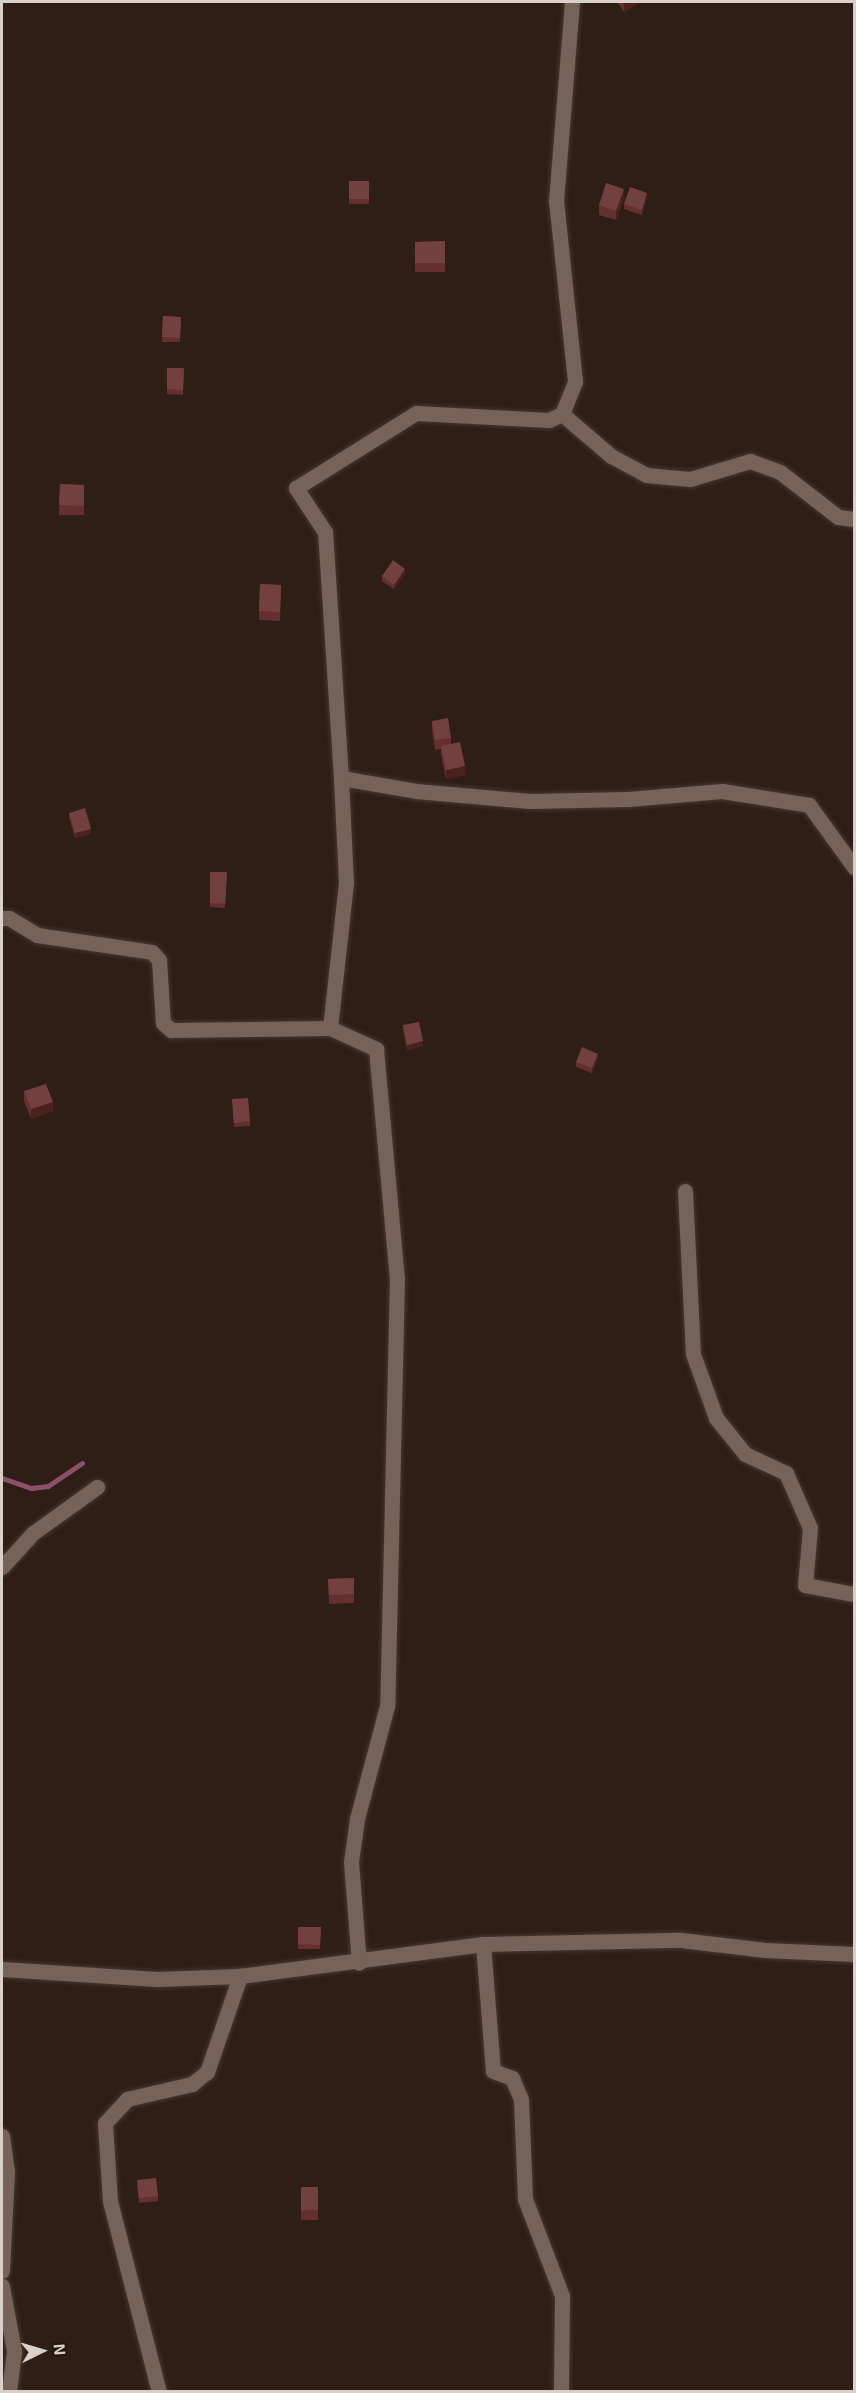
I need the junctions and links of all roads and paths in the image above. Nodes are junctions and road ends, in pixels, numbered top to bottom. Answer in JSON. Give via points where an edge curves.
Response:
{"nodes":[{"id":1,"x":572,"y":2,"type":"edge"},
{"id":2,"x":562,"y":414,"type":"junction"},
{"id":3,"x":855,"y":519,"type":"edge"},
{"id":4,"x":341,"y":778,"type":"junction"},
{"id":5,"x":855,"y":867,"type":"edge"},
{"id":6,"x":2,"y":918,"type":"edge"},
{"id":7,"x":330,"y":1028,"type":"junction"},
{"id":8,"x":685,"y":1191,"type":"dead end"},
{"id":9,"x":97,"y":1487,"type":"dead end"},
{"id":10,"x":2,"y":1566,"type":"edge"},
{"id":11,"x":855,"y":1594,"type":"edge"},
{"id":12,"x":483,"y":1944,"type":"junction"},
{"id":13,"x":855,"y":1954,"type":"edge"},
{"id":14,"x":360,"y":1963,"type":"junction"},
{"id":15,"x":2,"y":1969,"type":"edge"},
{"id":16,"x":240,"y":1976,"type":"junction"},
{"id":17,"x":2,"y":2136,"type":"edge"},
{"id":18,"x":2,"y":2271,"type":"edge"},
{"id":19,"x":2,"y":2286,"type":"edge"},
{"id":20,"x":9,"y":2391,"type":"edge"},
{"id":21,"x":159,"y":2391,"type":"edge"},
{"id":22,"x":561,"y":2391,"type":"edge"}],
"edges":[{"from":1,"to":2,"type":"street","via":[[555,201],[575,381]]},
{"from":2,"to":3,"type":"street","via":[[611,456],[646,475],[690,479],[750,460],[780,472],[838,517]]},
{"from":2,"to":4,"type":"street","via":[[549,420],[416,413],[297,488],[325,532]]},
{"from":4,"to":5,"type":"street","via":[[530,801],[628,799],[722,790],[809,805]]},
{"from":4,"to":7,"type":"street","via":[[346,882]]},
{"from":6,"to":7,"type":"street","via":[[9,918],[37,935],[152,952],[159,960],[163,1023],[171,1030]]},
{"from":7,"to":14,"type":"street","via":[[376,1049],[397,1278],[387,1706],[357,1819],[351,1862]]},
{"from":8,"to":11,"type":"street","via":[[693,1354],[716,1418],[745,1454],[786,1473],[810,1528],[805,1585]]},
{"from":9,"to":10,"type":"street","via":[[33,1533]]},
{"from":12,"to":13,"type":"street","via":[[681,1940],[765,1950]]},
{"from":12,"to":14,"type":"street"},
{"from":12,"to":22,"type":"street","via":[[493,2071],[512,2078],[521,2099],[525,2199],[562,2296]]},
{"from":14,"to":16,"type":"street"},
{"from":15,"to":16,"type":"street","via":[[157,1979]]},
{"from":16,"to":21,"type":"street","via":[[207,2072],[192,2084],[127,2099],[105,2124],[110,2201]]},
{"from":17,"to":18,"type":"street","via":[[8,2171]]},
{"from":19,"to":20,"type":"street","via":[[14,2351]]}]}
